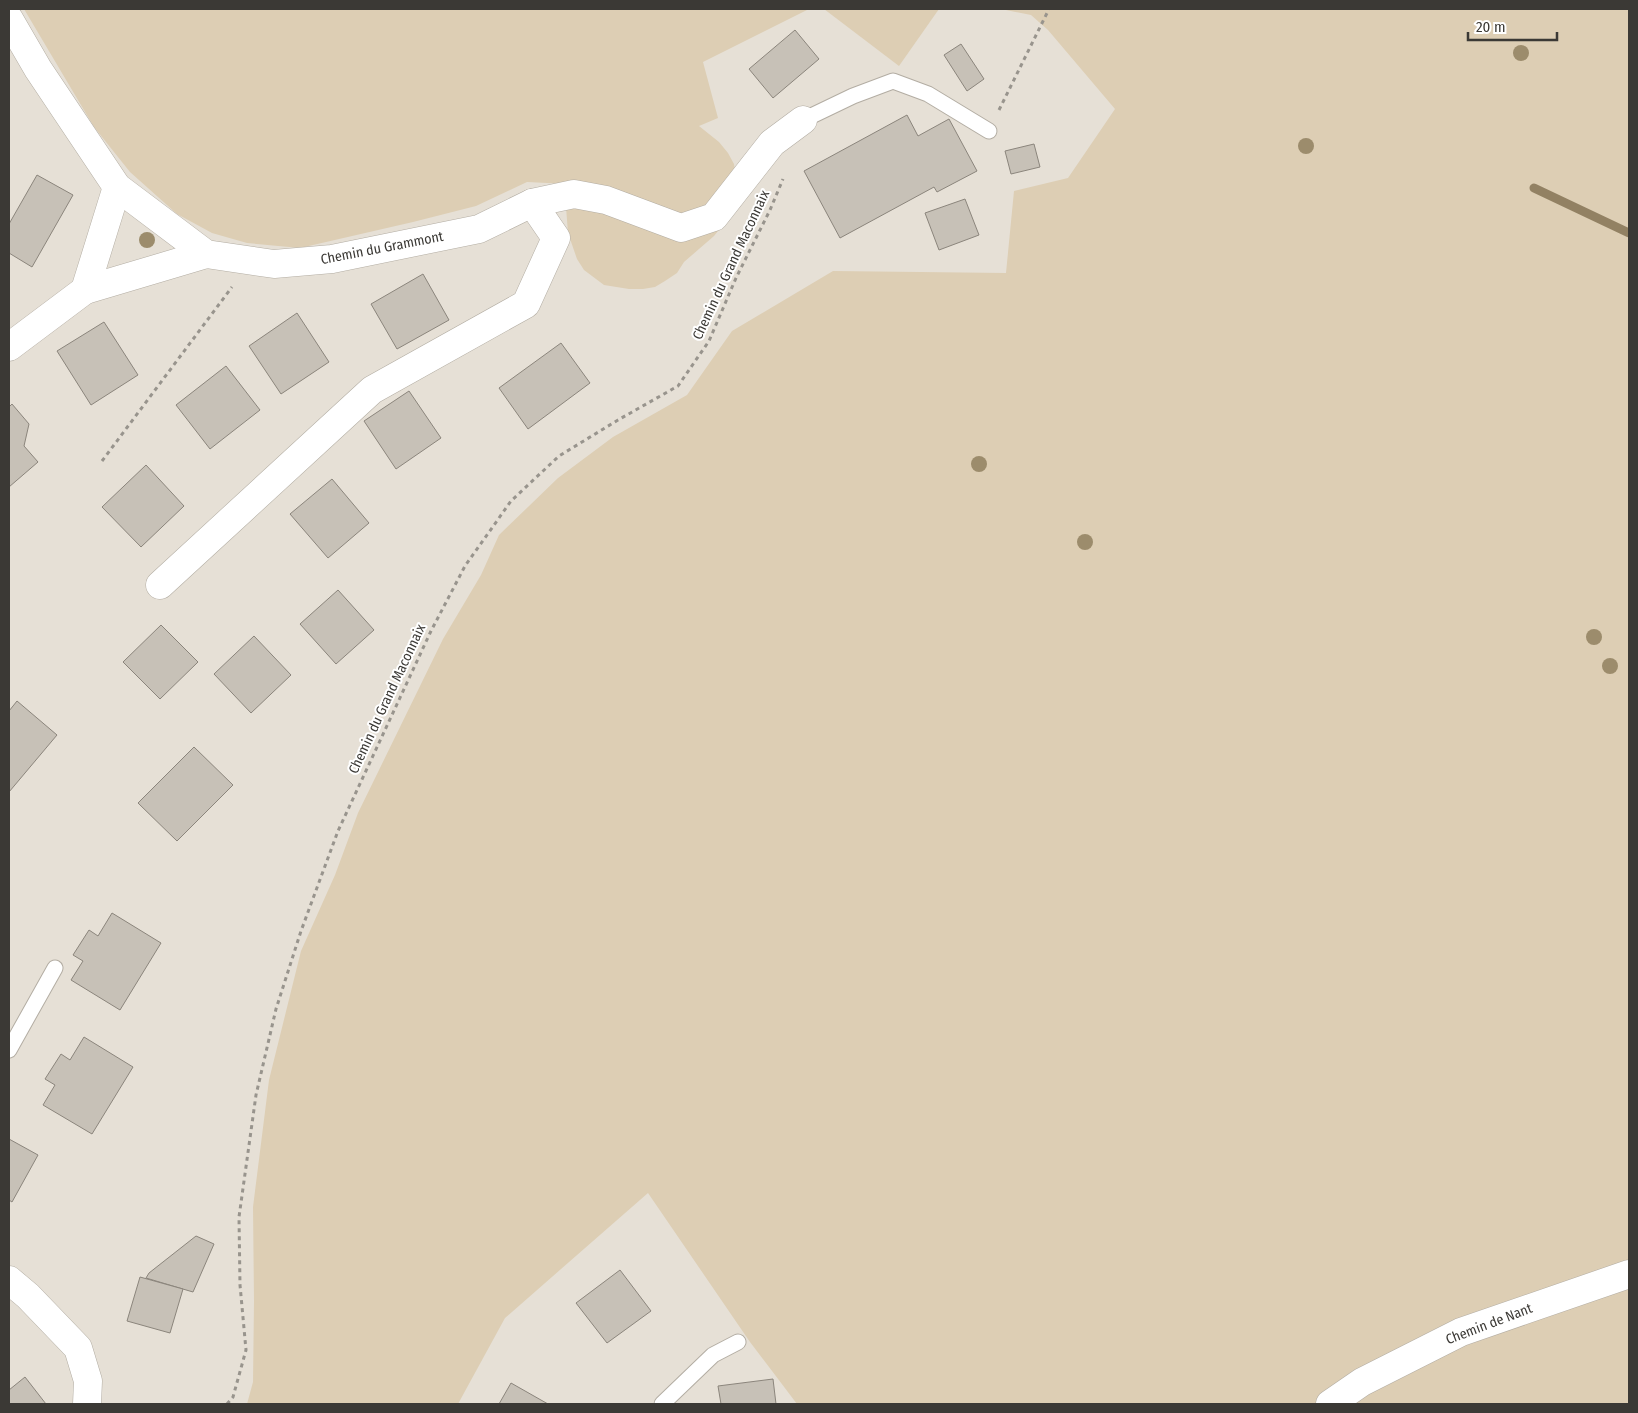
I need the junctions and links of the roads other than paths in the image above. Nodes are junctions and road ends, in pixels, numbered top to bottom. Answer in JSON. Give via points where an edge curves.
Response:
{"nodes":[{"id":1,"x":9,"y":20,"type":"edge"},
{"id":2,"x":803,"y":120,"type":"joint"},
{"id":3,"x":989,"y":131,"type":"road end"},
{"id":4,"x":117,"y":187,"type":"junction"},
{"id":5,"x":532,"y":203,"type":"junction"},
{"id":6,"x":206,"y":254,"type":"junction"},
{"id":7,"x":85,"y":290,"type":"junction"},
{"id":8,"x":9,"y":348,"type":"edge"},
{"id":9,"x":160,"y":585,"type":"dead end"},
{"id":10,"x":55,"y":968,"type":"dead end"},
{"id":11,"x":9,"y":1050,"type":"edge"},
{"id":12,"x":1629,"y":1274,"type":"edge"},
{"id":13,"x":9,"y":1280,"type":"edge"},
{"id":14,"x":738,"y":1342,"type":"dead end"},
{"id":15,"x":87,"y":1404,"type":"edge"},
{"id":16,"x":662,"y":1404,"type":"edge"},
{"id":17,"x":1330,"y":1404,"type":"edge"}],
"edges":[{"from":1,"to":4,"type":"street","name":"Chemin du Grammont"},
{"from":2,"to":3,"type":"lane","name":"Chemin du Grammont","via":[[893,81],[928,94]]},
{"from":2,"to":5,"type":"street","name":"Chemin du Grammont","via":[[772,142],[714,217],[681,228],[598,198],[574,194]]},
{"from":4,"to":6,"type":"street","name":"Chemin du Grammont"},
{"from":4,"to":7,"type":"street"},
{"from":5,"to":6,"type":"street","name":"Chemin du Grammont","via":[[479,229],[332,259],[274,264]]},
{"from":5,"to":9,"type":"street","via":[[556,238],[526,304],[372,390]]},
{"from":6,"to":7,"type":"street"},
{"from":7,"to":8,"type":"street"},
{"from":10,"to":11,"type":"lane"},
{"from":12,"to":17,"type":"street","name":"Chemin de Nant","via":[[1461,1332],[1362,1382]]},
{"from":13,"to":15,"type":"street","via":[[78,1348],[88,1381]]},
{"from":14,"to":16,"type":"lane","via":[[713,1355]]}]}
